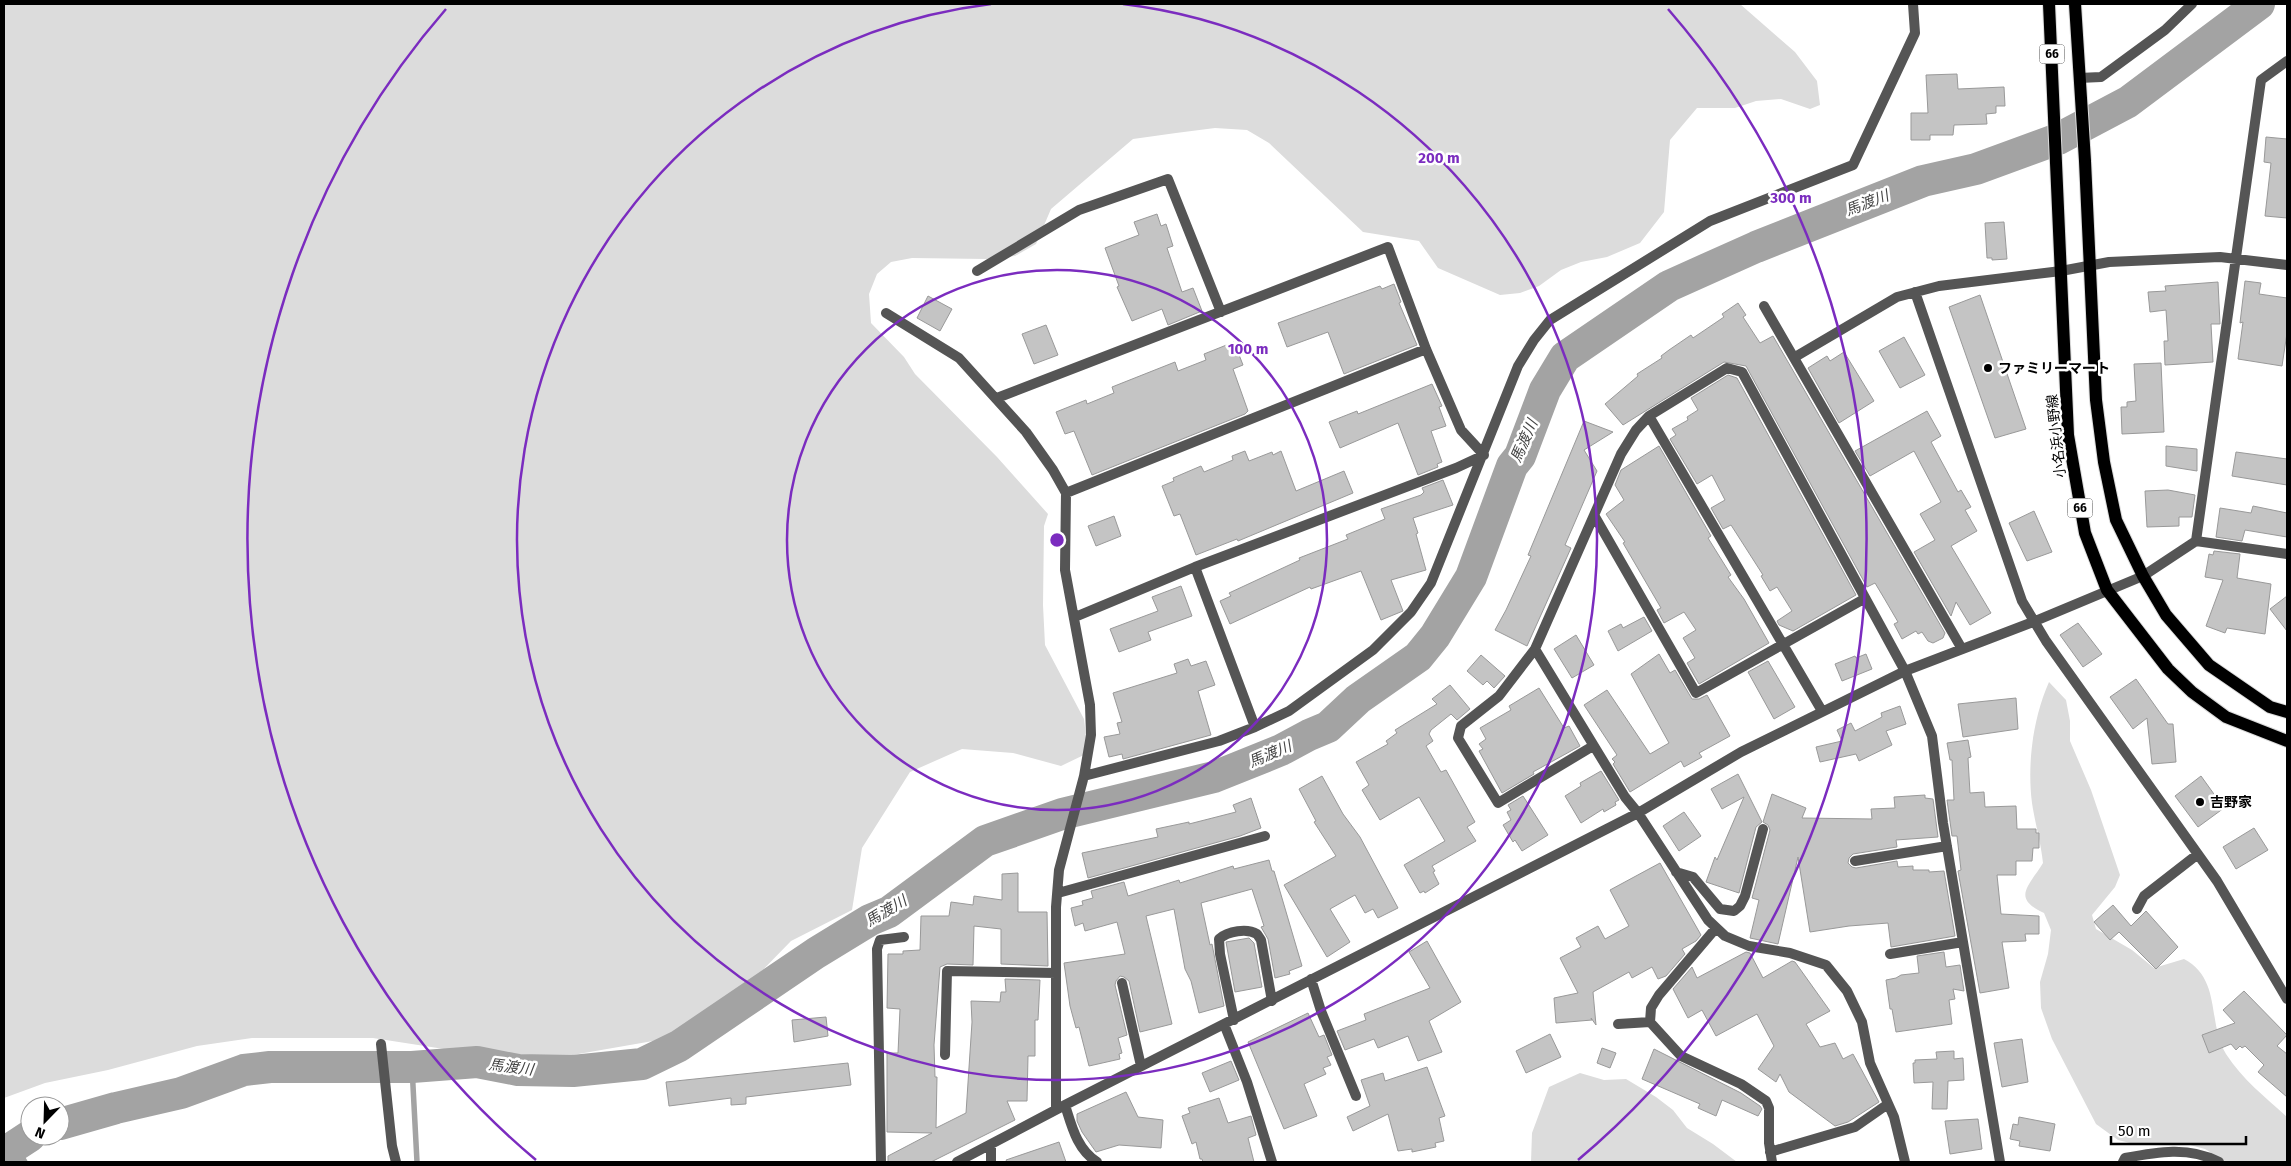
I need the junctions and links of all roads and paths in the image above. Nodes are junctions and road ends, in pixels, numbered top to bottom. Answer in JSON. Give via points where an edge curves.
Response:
{"nodes":[{"id":1,"x":1913,"y":4,"type":"edge"},
{"id":2,"x":2049,"y":4,"type":"edge"},
{"id":3,"x":2075,"y":4,"type":"edge"},
{"id":4,"x":2192,"y":4,"type":"edge"},
{"id":5,"x":2287,"y":61,"type":"edge"},
{"id":6,"x":2080,"y":84,"type":"junction"},
{"id":7,"x":2237,"y":259,"type":"junction"},
{"id":8,"x":2090,"y":265,"type":"junction"},
{"id":9,"x":2287,"y":265,"type":"edge"},
{"id":10,"x":976,"y":270,"type":"dead end"},
{"id":11,"x":2061,"y":271,"type":"junction"},
{"id":12,"x":1915,"y":292,"type":"junction"},
{"id":13,"x":1764,"y":306,"type":"dead end"},
{"id":14,"x":1221,"y":312,"type":"junction"},
{"id":15,"x":886,"y":313,"type":"dead end"},
{"id":16,"x":1426,"y":349,"type":"junction"},
{"id":17,"x":1795,"y":357,"type":"junction"},
{"id":18,"x":997,"y":398,"type":"junction"},
{"id":19,"x":1649,"y":416,"type":"junction"},
{"id":20,"x":1484,"y":455,"type":"junction"},
{"id":21,"x":1066,"y":493,"type":"junction"},
{"id":22,"x":1594,"y":515,"type":"junction"},
{"id":23,"x":2196,"y":541,"type":"junction"},
{"id":24,"x":2287,"y":554,"type":"edge"},
{"id":25,"x":1195,"y":567,"type":"junction"},
{"id":26,"x":2143,"y":576,"type":"junction"},
{"id":27,"x":2107,"y":590,"type":"junction"},
{"id":28,"x":1864,"y":599,"type":"junction"},
{"id":29,"x":1075,"y":617,"type":"junction"},
{"id":30,"x":2033,"y":622,"type":"junction"},
{"id":31,"x":1783,"y":645,"type":"junction"},
{"id":32,"x":1535,"y":649,"type":"junction"},
{"id":33,"x":1962,"y":649,"type":"junction"},
{"id":34,"x":1905,"y":671,"type":"junction"},
{"id":35,"x":1822,"y":711,"type":"junction"},
{"id":36,"x":2287,"y":712,"type":"edge"},
{"id":37,"x":1255,"y":728,"type":"junction"},
{"id":38,"x":2287,"y":741,"type":"edge"},
{"id":39,"x":1594,"y":746,"type":"junction"},
{"id":40,"x":1084,"y":776,"type":"junction"},
{"id":41,"x":1638,"y":813,"type":"junction"},
{"id":42,"x":1764,"y":829,"type":"dead end"},
{"id":43,"x":1265,"y":836,"type":"dead end"},
{"id":44,"x":1947,"y":846,"type":"junction"},
{"id":45,"x":2198,"y":854,"type":"junction"},
{"id":46,"x":1855,"y":860,"type":"dead end"},
{"id":47,"x":1676,"y":872,"type":"junction"},
{"id":48,"x":1058,"y":893,"type":"junction"},
{"id":49,"x":2137,"y":908,"type":"dead end"},
{"id":50,"x":1716,"y":928,"type":"junction"},
{"id":51,"x":904,"y":937,"type":"dead end"},
{"id":52,"x":1963,"y":942,"type":"junction"},
{"id":53,"x":1890,"y":954,"type":"dead end"},
{"id":54,"x":1056,"y":974,"type":"junction"},
{"id":55,"x":1311,"y":979,"type":"junction"},
{"id":56,"x":1122,"y":983,"type":"dead end"},
{"id":57,"x":2287,"y":999,"type":"edge"},
{"id":58,"x":1272,"y":1001,"type":"junction"},
{"id":59,"x":1234,"y":1020,"type":"junction"},
{"id":60,"x":1650,"y":1022,"type":"junction"},
{"id":61,"x":1224,"y":1024,"type":"junction"},
{"id":62,"x":1618,"y":1024,"type":"dead end"},
{"id":63,"x":381,"y":1044,"type":"dead end"},
{"id":64,"x":945,"y":1055,"type":"dead end"},
{"id":65,"x":1141,"y":1066,"type":"junction"},
{"id":66,"x":1356,"y":1096,"type":"dead end"},
{"id":67,"x":1888,"y":1104,"type":"junction"},
{"id":68,"x":1060,"y":1107,"type":"junction"},
{"id":69,"x":991,"y":1145,"type":"junction"},
{"id":70,"x":1771,"y":1157,"type":"edge"},
{"id":71,"x":396,"y":1162,"type":"edge"},
{"id":72,"x":881,"y":1162,"type":"edge"},
{"id":73,"x":957,"y":1162,"type":"edge"},
{"id":74,"x":991,"y":1162,"type":"edge"},
{"id":75,"x":1097,"y":1162,"type":"edge"},
{"id":76,"x":1272,"y":1162,"type":"edge"},
{"id":77,"x":1905,"y":1162,"type":"edge"},
{"id":78,"x":2000,"y":1162,"type":"edge"},
{"id":79,"x":2123,"y":1162,"type":"edge"},
{"id":80,"x":2219,"y":1162,"type":"edge"}],
"edges":[{"from":1,"to":20,"type":"street","via":[[1915,33],[1853,166],[1710,221],[1550,320],[1518,366]]},
{"from":2,"to":11,"type":"main road","name":"小名浜小野線","number":"66"},
{"from":3,"to":6,"type":"main road","number":"66"},
{"from":4,"to":6,"type":"street","via":[[2165,30],[2101,77]]},
{"from":5,"to":7,"type":"street","via":[[2261,80]]},
{"from":6,"to":8,"type":"main road","number":"66"},
{"from":7,"to":8,"type":"street","via":[[2220,257]]},
{"from":7,"to":9,"type":"street"},
{"from":7,"to":23,"type":"street"},
{"from":8,"to":11,"type":"street"},
{"from":8,"to":26,"type":"main road","number":"66","via":[[2096,400],[2104,462],[2116,520]]},
{"from":10,"to":14,"type":"street","via":[[1079,210],[1168,179]]},
{"from":11,"to":12,"type":"street","via":[[1939,286]]},
{"from":11,"to":27,"type":"main road","name":"小名浜小野線","number":"66","via":[[2068,435],[2086,532]]},
{"from":12,"to":17,"type":"street","via":[[1897,297]]},
{"from":12,"to":30,"type":"street","via":[[2022,601]]},
{"from":13,"to":17,"type":"street"},
{"from":14,"to":16,"type":"street","via":[[1388,247]]},
{"from":14,"to":18,"type":"street"},
{"from":15,"to":18,"type":"street","via":[[959,358]]},
{"from":16,"to":20,"type":"street","via":[[1461,430]]},
{"from":16,"to":21,"type":"street"},
{"from":17,"to":33,"type":"street"},
{"from":18,"to":21,"type":"street","via":[[1026,432]]},
{"from":19,"to":22,"type":"street","via":[[1621,454]]},
{"from":19,"to":28,"type":"street","via":[[1727,368],[1742,372]]},
{"from":19,"to":31,"type":"street"},
{"from":20,"to":25,"type":"street"},
{"from":20,"to":37,"type":"street","via":[[1431,583],[1411,612],[1373,650],[1289,711]]},
{"from":21,"to":29,"type":"street","via":[[1065,570]]},
{"from":22,"to":31,"type":"street","via":[[1696,693]]},
{"from":22,"to":32,"type":"street"},
{"from":23,"to":24,"type":"street"},
{"from":23,"to":26,"type":"street"},
{"from":25,"to":29,"type":"street"},
{"from":25,"to":37,"type":"street"},
{"from":26,"to":27,"type":"street"},
{"from":26,"to":36,"type":"main road","number":"66","via":[[2166,615],[2209,665],[2270,707]]},
{"from":27,"to":30,"type":"street"},
{"from":27,"to":38,"type":"main road","name":"小名浜小野線","number":"66","via":[[2168,669],[2192,692],[2226,717]]},
{"from":28,"to":31,"type":"street"},
{"from":28,"to":34,"type":"street"},
{"from":29,"to":40,"type":"street","via":[[1090,705],[1091,735]]},
{"from":30,"to":33,"type":"street"},
{"from":30,"to":45,"type":"street"},
{"from":31,"to":35,"type":"street"},
{"from":32,"to":39,"type":"street"},
{"from":32,"to":39,"type":"street","via":[[1499,696],[1461,726],[1458,738],[1498,803]]},
{"from":33,"to":34,"type":"street"},
{"from":34,"to":35,"type":"street"},
{"from":34,"to":44,"type":"street","via":[[1932,736]]},
{"from":35,"to":41,"type":"street","via":[[1741,752]]},
{"from":37,"to":40,"type":"street","via":[[1219,741]]},
{"from":39,"to":41,"type":"street","via":[[1624,797]]},
{"from":40,"to":48,"type":"street","via":[[1059,870]]},
{"from":41,"to":47,"type":"street"},
{"from":41,"to":55,"type":"street"},
{"from":42,"to":47,"type":"street","via":[[1745,896],[1734,911],[1720,909],[1694,877]]},
{"from":43,"to":48,"type":"street"},
{"from":44,"to":46,"type":"street"},
{"from":44,"to":52,"type":"street"},
{"from":45,"to":49,"type":"street","via":[[2144,896]]},
{"from":45,"to":57,"type":"street"},
{"from":47,"to":50,"type":"street"},
{"from":48,"to":54,"type":"street"},
{"from":50,"to":60,"type":"street","via":[[1659,995],[1651,1008]]},
{"from":50,"to":67,"type":"street","via":[[1725,936],[1748,946],[1790,953],[1826,965],[1847,991],[1862,1022],[1870,1063]]},
{"from":51,"to":72,"type":"street","via":[[880,940],[877,949]]},
{"from":52,"to":53,"type":"street"},
{"from":52,"to":78,"type":"street"},
{"from":54,"to":64,"type":"street","via":[[947,971]]},
{"from":54,"to":68,"type":"street"},
{"from":55,"to":58,"type":"street"},
{"from":55,"to":66,"type":"street"},
{"from":56,"to":65,"type":"street"},
{"from":58,"to":59,"type":"street"},
{"from":58,"to":59,"type":"street","via":[[1261,940],[1257,934],[1244,931],[1223,936],[1219,939],[1220,954]]},
{"from":59,"to":61,"type":"street"},
{"from":60,"to":62,"type":"street"},
{"from":60,"to":70,"type":"street","via":[[1681,1056],[1762,1097],[1768,1108]]},
{"from":61,"to":65,"type":"street"},
{"from":61,"to":76,"type":"street","via":[[1247,1082]]},
{"from":63,"to":71,"type":"street"},
{"from":65,"to":68,"type":"street"},
{"from":67,"to":70,"type":"street","via":[[1855,1127]]},
{"from":67,"to":77,"type":"street"},
{"from":68,"to":69,"type":"street"},
{"from":68,"to":75,"type":"street","via":[[1087,1156]]},
{"from":69,"to":73,"type":"street"},
{"from":69,"to":74,"type":"street"},
{"from":79,"to":80,"type":"street","via":[[2125,1158],[2184,1151],[2206,1155]]}]}
